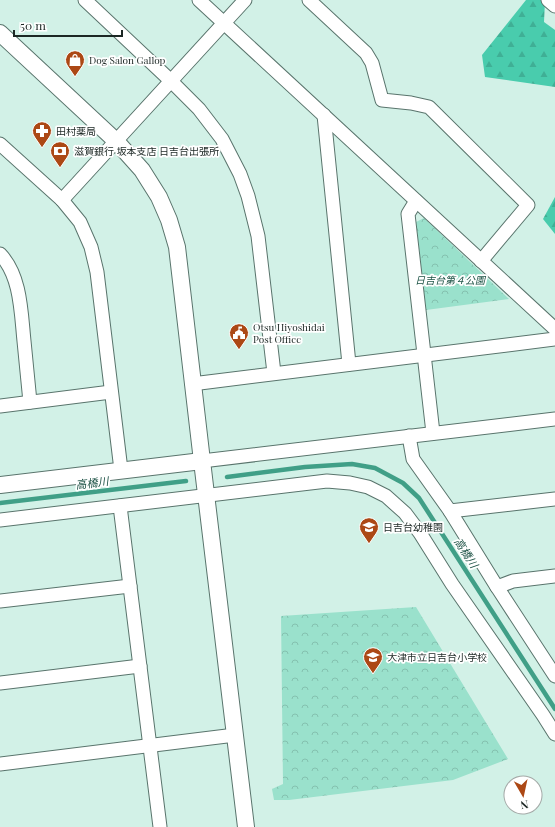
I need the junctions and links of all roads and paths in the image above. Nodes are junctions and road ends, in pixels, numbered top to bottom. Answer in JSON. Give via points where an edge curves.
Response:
{"nodes":[{"id":1,"x":85,"y":0,"type":"edge"},
{"id":2,"x":199,"y":0,"type":"edge"},
{"id":3,"x":245,"y":0,"type":"edge"},
{"id":4,"x":309,"y":0,"type":"edge"},
{"id":5,"x":548,"y":0,"type":"edge"},
{"id":6,"x":555,"y":6,"type":"edge"},
{"id":7,"x":224,"y":23,"type":"junction"},
{"id":8,"x":0,"y":33,"type":"edge"},
{"id":9,"x":171,"y":81,"type":"junction"},
{"id":10,"x":324,"y":116,"type":"junction"},
{"id":11,"x":116,"y":141,"type":"junction"},
{"id":12,"x":0,"y":144,"type":"edge"},
{"id":13,"x":62,"y":200,"type":"junction"},
{"id":14,"x":416,"y":201,"type":"junction"},
{"id":15,"x":0,"y":254,"type":"edge"},
{"id":16,"x":481,"y":261,"type":"junction"},
{"id":17,"x":555,"y":329,"type":"edge"},
{"id":18,"x":555,"y":339,"type":"edge"},
{"id":19,"x":424,"y":355,"type":"junction"},
{"id":20,"x":349,"y":364,"type":"junction"},
{"id":21,"x":274,"y":374,"type":"junction"},
{"id":22,"x":192,"y":384,"type":"junction"},
{"id":23,"x":111,"y":392,"type":"junction"},
{"id":24,"x":30,"y":402,"type":"junction"},
{"id":25,"x":0,"y":406,"type":"edge"},
{"id":26,"x":555,"y":419,"type":"edge"},
{"id":27,"x":433,"y":433,"type":"junction"},
{"id":28,"x":409,"y":436,"type":"junction"},
{"id":29,"x":202,"y":461,"type":"junction"},
{"id":30,"x":122,"y":470,"type":"junction"},
{"id":31,"x":0,"y":485,"type":"edge"},
{"id":32,"x":206,"y":495,"type":"junction"},
{"id":33,"x":555,"y":499,"type":"edge"},
{"id":34,"x":120,"y":506,"type":"junction"},
{"id":35,"x":450,"y":512,"type":"junction"},
{"id":36,"x":0,"y":520,"type":"edge"},
{"id":37,"x":555,"y":576,"type":"edge"},
{"id":38,"x":130,"y":586,"type":"junction"},
{"id":39,"x":497,"y":587,"type":"junction"},
{"id":40,"x":0,"y":601,"type":"edge"},
{"id":41,"x":140,"y":666,"type":"junction"},
{"id":42,"x":555,"y":676,"type":"edge"},
{"id":43,"x":0,"y":682,"type":"edge"},
{"id":44,"x":555,"y":734,"type":"edge"},
{"id":45,"x":235,"y":735,"type":"junction"},
{"id":46,"x":150,"y":746,"type":"junction"},
{"id":47,"x":0,"y":764,"type":"edge"},
{"id":48,"x":158,"y":827,"type":"edge"},
{"id":49,"x":246,"y":827,"type":"edge"}],
"edges":[{"from":1,"to":9,"type":"street"},
{"from":2,"to":7,"type":"street"},
{"from":3,"to":7,"type":"street"},
{"from":4,"to":16,"type":"street","via":[[366,53],[372,63],[382,100],[429,107],[528,205]]},
{"from":5,"to":6,"type":"street"},
{"from":7,"to":9,"type":"street"},
{"from":7,"to":10,"type":"street"},
{"from":8,"to":11,"type":"street"},
{"from":9,"to":11,"type":"street"},
{"from":9,"to":21,"type":"street","via":[[199,109],[222,139],[248,196],[258,236]]},
{"from":10,"to":14,"type":"street"},
{"from":10,"to":20,"type":"street"},
{"from":11,"to":13,"type":"street"},
{"from":11,"to":22,"type":"street","via":[[142,170],[169,220],[177,247]]},
{"from":12,"to":13,"type":"street"},
{"from":13,"to":23,"type":"street","via":[[80,222],[91,247],[97,272]]},
{"from":14,"to":16,"type":"street"},
{"from":14,"to":19,"type":"street","via":[[408,214]]},
{"from":15,"to":24,"type":"street","via":[[15,281]]},
{"from":16,"to":17,"type":"street"},
{"from":18,"to":19,"type":"street"},
{"from":19,"to":20,"type":"street"},
{"from":19,"to":27,"type":"street"},
{"from":20,"to":21,"type":"street"},
{"from":21,"to":22,"type":"street"},
{"from":22,"to":29,"type":"street"},
{"from":23,"to":24,"type":"street"},
{"from":23,"to":30,"type":"street"},
{"from":24,"to":25,"type":"street"},
{"from":26,"to":27,"type":"street"},
{"from":27,"to":28,"type":"street"},
{"from":28,"to":29,"type":"street"},
{"from":28,"to":35,"type":"street","via":[[413,459]]},
{"from":29,"to":30,"type":"street"},
{"from":29,"to":32,"type":"street"},
{"from":30,"to":31,"type":"street"},
{"from":32,"to":34,"type":"street"},
{"from":32,"to":44,"type":"street","via":[[327,481],[368,487],[386,496],[405,513],[420,533]]},
{"from":32,"to":45,"type":"street"},
{"from":33,"to":35,"type":"street"},
{"from":34,"to":36,"type":"street"},
{"from":34,"to":38,"type":"street"},
{"from":35,"to":39,"type":"street"},
{"from":37,"to":39,"type":"street","via":[[513,581]]},
{"from":38,"to":40,"type":"street"},
{"from":38,"to":41,"type":"street"},
{"from":39,"to":42,"type":"street"},
{"from":41,"to":43,"type":"street"},
{"from":41,"to":46,"type":"street"},
{"from":45,"to":46,"type":"street"},
{"from":45,"to":49,"type":"street"},
{"from":46,"to":47,"type":"street"},
{"from":46,"to":48,"type":"street"}]}
